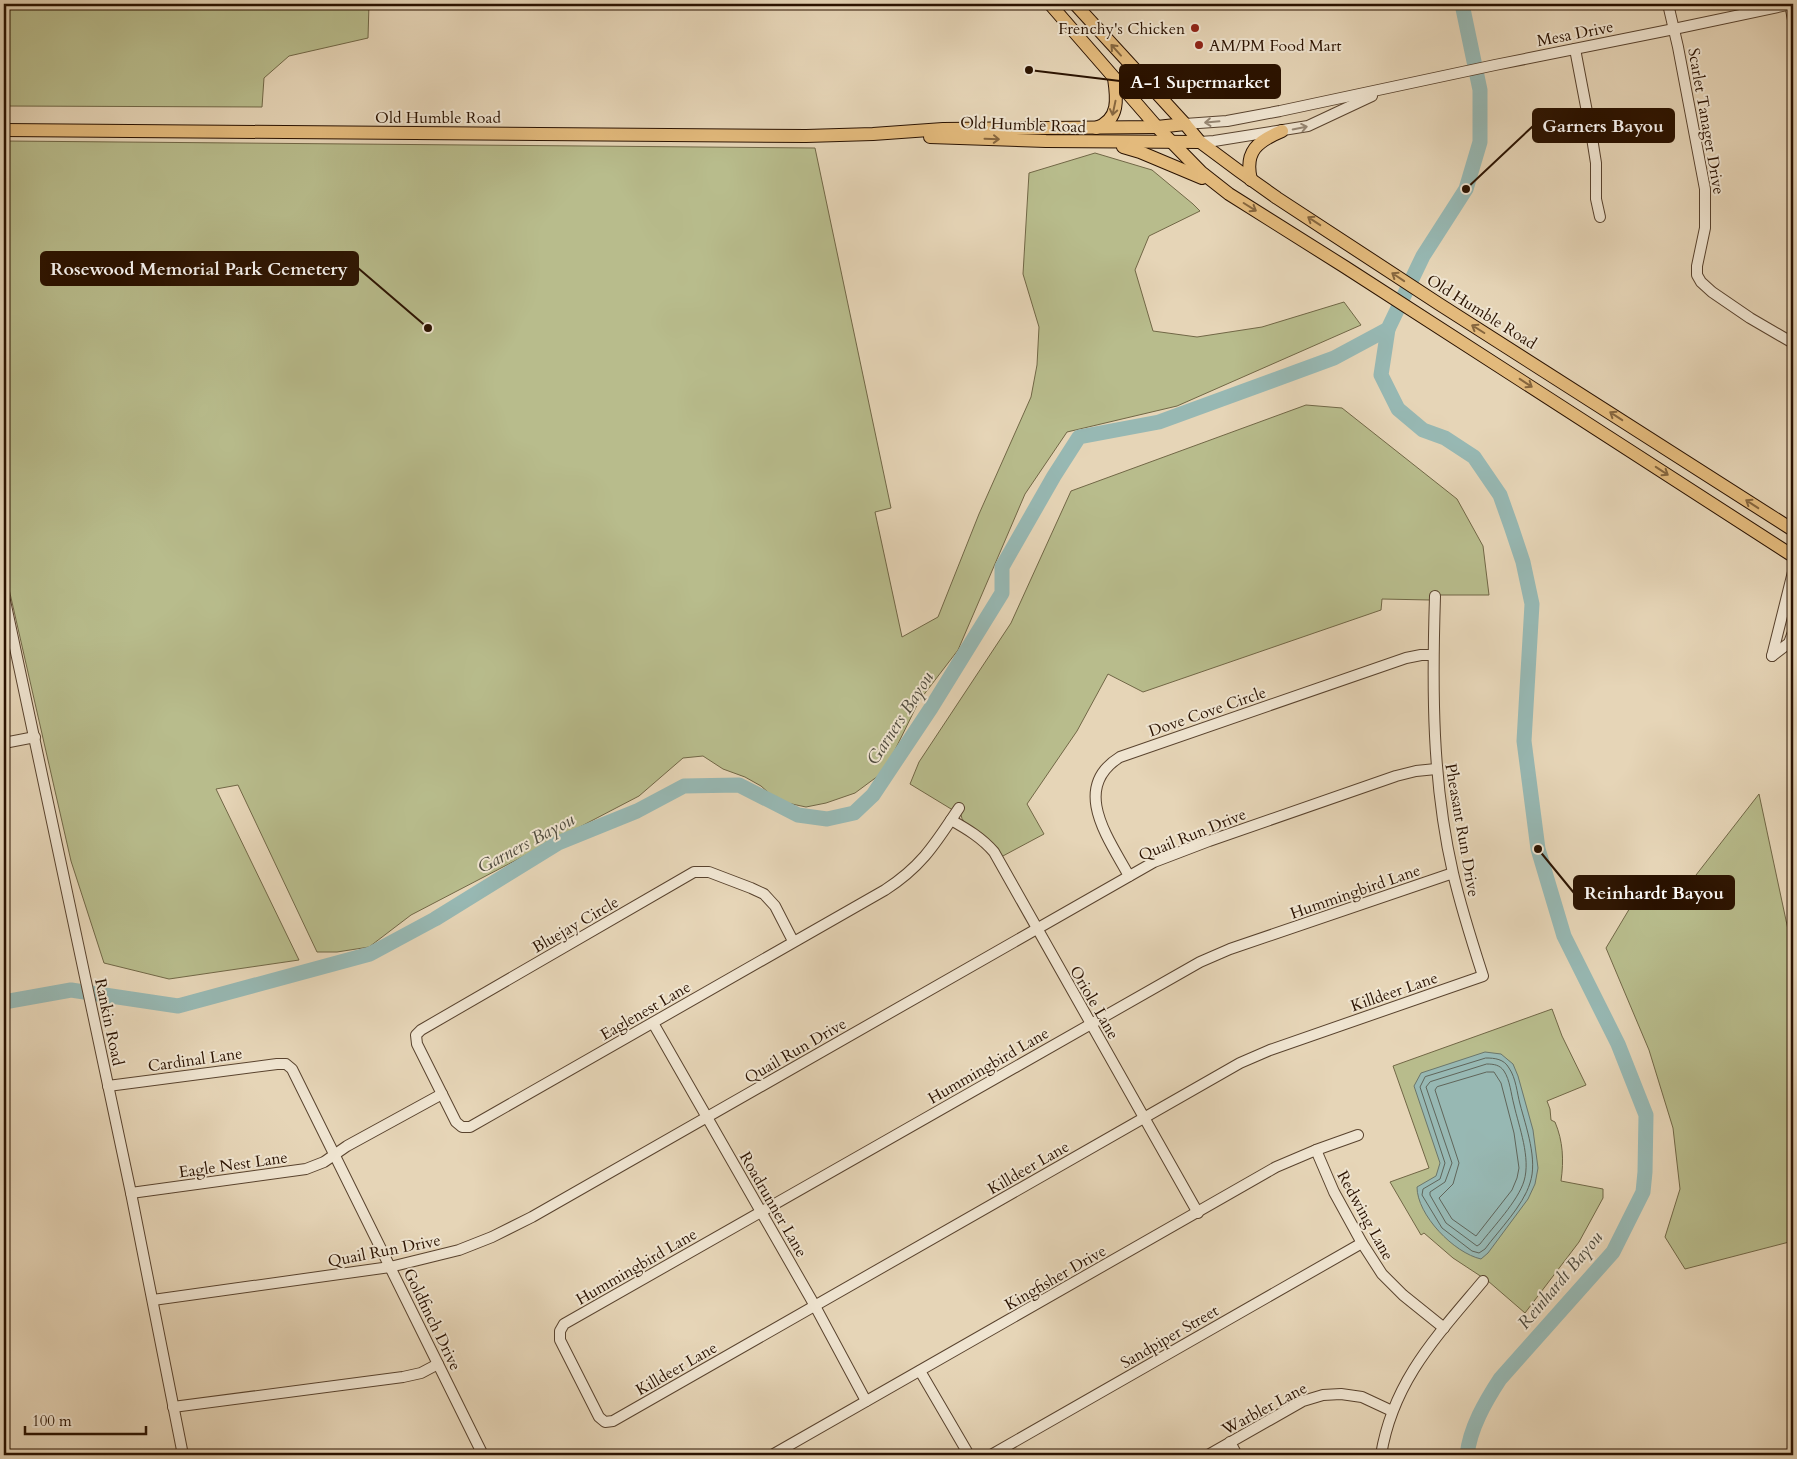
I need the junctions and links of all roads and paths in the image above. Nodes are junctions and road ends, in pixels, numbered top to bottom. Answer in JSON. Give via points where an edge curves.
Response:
{"nodes":[{"id":1,"x":1050,"y":4,"type":"edge"},
{"id":2,"x":1075,"y":4,"type":"edge"},
{"id":3,"x":1668,"y":4,"type":"edge"},
{"id":4,"x":1791,"y":4,"type":"edge"},
{"id":5,"x":1793,"y":20,"type":"edge"},
{"id":6,"x":1674,"y":29,"type":"junction"},
{"id":7,"x":1575,"y":49,"type":"junction"},
{"id":8,"x":1114,"y":78,"type":"junction"},
{"id":9,"x":1393,"y":86,"type":"junction"},
{"id":10,"x":1185,"y":124,"type":"junction"},
{"id":11,"x":1157,"y":127,"type":"junction"},
{"id":12,"x":1095,"y":128,"type":"junction"},
{"id":13,"x":4,"y":130,"type":"edge"},
{"id":14,"x":1282,"y":131,"type":"junction"},
{"id":15,"x":873,"y":134,"type":"junction"},
{"id":16,"x":1200,"y":142,"type":"junction"},
{"id":17,"x":1106,"y":143,"type":"junction"},
{"id":18,"x":1173,"y":143,"type":"junction"},
{"id":19,"x":1251,"y":180,"type":"junction"},
{"id":20,"x":1226,"y":191,"type":"junction"},
{"id":21,"x":1600,"y":217,"type":"dead end"},
{"id":22,"x":1793,"y":343,"type":"edge"},
{"id":23,"x":1557,"y":378,"type":"junction"},
{"id":24,"x":1546,"y":396,"type":"junction"},
{"id":25,"x":1788,"y":523,"type":"edge"},
{"id":26,"x":1793,"y":530,"type":"edge"},
{"id":27,"x":1793,"y":556,"type":"edge"},
{"id":28,"x":1793,"y":572,"type":"edge"},
{"id":29,"x":4,"y":596,"type":"edge"},
{"id":30,"x":1435,"y":596,"type":"dead end"},
{"id":31,"x":1793,"y":632,"type":"edge"},
{"id":32,"x":1433,"y":655,"type":"junction"},
{"id":33,"x":35,"y":737,"type":"junction"},
{"id":34,"x":4,"y":743,"type":"edge"},
{"id":35,"x":1436,"y":769,"type":"junction"},
{"id":36,"x":959,"y":808,"type":"dead end"},
{"id":37,"x":951,"y":820,"type":"junction"},
{"id":38,"x":1453,"y":873,"type":"junction"},
{"id":39,"x":1129,"y":876,"type":"junction"},
{"id":40,"x":1036,"y":929,"type":"junction"},
{"id":41,"x":793,"y":942,"type":"junction"},
{"id":42,"x":1483,"y":976,"type":"joint"},
{"id":43,"x":653,"y":1023,"type":"junction"},
{"id":44,"x":1090,"y":1024,"type":"junction"},
{"id":45,"x":286,"y":1064,"type":"joint"},
{"id":46,"x":108,"y":1086,"type":"junction"},
{"id":47,"x":442,"y":1094,"type":"junction"},
{"id":48,"x":707,"y":1118,"type":"junction"},
{"id":49,"x":1145,"y":1118,"type":"junction"},
{"id":50,"x":1358,"y":1135,"type":"dead end"},
{"id":51,"x":1316,"y":1150,"type":"junction"},
{"id":52,"x":335,"y":1154,"type":"junction"},
{"id":53,"x":132,"y":1193,"type":"junction"},
{"id":54,"x":762,"y":1212,"type":"junction"},
{"id":55,"x":1198,"y":1213,"type":"junction"},
{"id":56,"x":1362,"y":1244,"type":"junction"},
{"id":57,"x":390,"y":1267,"type":"junction"},
{"id":58,"x":1483,"y":1281,"type":"dead end"},
{"id":59,"x":153,"y":1300,"type":"junction"},
{"id":60,"x":815,"y":1306,"type":"junction"},
{"id":61,"x":1444,"y":1328,"type":"junction"},
{"id":62,"x":438,"y":1364,"type":"junction"},
{"id":63,"x":920,"y":1371,"type":"junction"},
{"id":64,"x":866,"y":1401,"type":"junction"},
{"id":65,"x":173,"y":1407,"type":"junction"},
{"id":66,"x":1392,"y":1411,"type":"junction"},
{"id":67,"x":605,"y":1422,"type":"joint"},
{"id":68,"x":1230,"y":1442,"type":"junction"},
{"id":69,"x":183,"y":1455,"type":"edge"},
{"id":70,"x":483,"y":1455,"type":"edge"},
{"id":71,"x":772,"y":1455,"type":"edge"},
{"id":72,"x":969,"y":1455,"type":"edge"},
{"id":73,"x":991,"y":1455,"type":"edge"},
{"id":74,"x":1208,"y":1455,"type":"edge"},
{"id":75,"x":1238,"y":1455,"type":"edge"},
{"id":76,"x":1381,"y":1455,"type":"edge"}],
"edges":[{"from":1,"to":8,"type":"main road"},
{"from":10,"to":2,"type":"main road","one_way":true},
{"from":3,"to":6,"type":"street","name":"Scarlet Tanager Drive"},
{"from":4,"to":5,"type":"street"},
{"from":4,"to":6,"type":"street","name":"Mesa Drive"},
{"from":6,"to":7,"type":"street","name":"Mesa Drive"},
{"from":6,"to":22,"type":"street","name":"Scarlet Tanager Drive","via":[[1705,189],[1705,228],[1697,275],[1712,292]]},
{"from":7,"to":9,"type":"street","name":"Mesa Drive"},
{"from":7,"to":21,"type":"street","via":[[1596,163],[1596,199]]},
{"from":8,"to":11,"type":"main road"},
{"from":8,"to":12,"type":"main road","one_way":true,"via":[[1114,114]]},
{"from":9,"to":10,"type":"street","name":"Mesa Drive","one_way":true,"via":[[1269,114]]},
{"from":14,"to":9,"type":"street","name":"Mesa Drive","one_way":true,"via":[[1308,126]]},
{"from":10,"to":11,"type":"main road","name":"Old Humble Road"},
{"from":10,"to":16,"type":"main road","name":"Old Humble Road"},
{"from":11,"to":12,"type":"main road","name":"Old Humble Road"},
{"from":11,"to":18,"type":"main road"},
{"from":12,"to":15,"type":"main road","name":"Old Humble Road","via":[[943,128]]},
{"from":13,"to":15,"type":"main road","name":"Old Humble Road"},
{"from":14,"to":16,"type":"street","name":"Mesa Drive"},
{"from":14,"to":19,"type":"main road","via":[[1256,146],[1249,162]]},
{"from":15,"to":17,"type":"main road","name":"Old Humble Road","one_way":true},
{"from":16,"to":18,"type":"main road","name":"Mesa Drive"},
{"from":16,"to":19,"type":"main road","name":"Old Humble Road"},
{"from":17,"to":18,"type":"main road","name":"Old Humble Road"},
{"from":17,"to":20,"type":"main road","via":[[1140,152]]},
{"from":18,"to":20,"type":"main road","via":[[1201,172]]},
{"from":23,"to":19,"type":"main road","name":"Old Humble Road","one_way":true},
{"from":20,"to":24,"type":"main road","one_way":true},
{"from":23,"to":24,"type":"main road"},
{"from":25,"to":23,"type":"main road","name":"Old Humble Road","one_way":true},
{"from":24,"to":27,"type":"main road","one_way":true},
{"from":25,"to":26,"type":"main road","name":"Old Humble Road"},
{"from":28,"to":31,"type":"street","via":[[1772,656],[1789,643]]},
{"from":29,"to":33,"type":"street","name":"Rankin Road"},
{"from":30,"to":32,"type":"street","name":"Pheasant Run Drive"},
{"from":32,"to":35,"type":"street","name":"Pheasant Run Drive"},
{"from":32,"to":39,"type":"street","name":"Dove Cove Circle","via":[[1406,658],[1112,762],[1100,778],[1096,806],[1101,825]]},
{"from":33,"to":34,"type":"street"},
{"from":33,"to":46,"type":"street","name":"Rankin Road"},
{"from":35,"to":38,"type":"street","name":"Pheasant Run Drive"},
{"from":35,"to":39,"type":"street","name":"Quail Run Drive","via":[[1396,776],[1208,840]]},
{"from":36,"to":37,"type":"street","name":"Eaglenest Lane"},
{"from":37,"to":40,"type":"street","name":"Oriole Lane","via":[[994,852]]},
{"from":37,"to":41,"type":"street","name":"Eaglenest Lane","via":[[916,868]]},
{"from":38,"to":42,"type":"street","name":"Pheasant Run Drive"},
{"from":38,"to":44,"type":"street","name":"Hummingbird Lane","via":[[1230,949],[1200,962]]},
{"from":39,"to":40,"type":"street","name":"Quail Run Drive"},
{"from":40,"to":44,"type":"street","name":"Oriole Lane"},
{"from":40,"to":48,"type":"street","name":"Quail Run Drive"},
{"from":41,"to":43,"type":"street","name":"Eaglenest Lane"},
{"from":41,"to":47,"type":"street","name":"Bluejay Circle","via":[[764,894],[710,872],[694,872],[421,1030],[416,1035],[416,1044]]},
{"from":42,"to":49,"type":"street","name":"Killdeer Lane","via":[[1270,1050],[1240,1063]]},
{"from":43,"to":47,"type":"street","name":"Eaglenest Lane","via":[[470,1127],[462,1128],[456,1122]]},
{"from":43,"to":48,"type":"street","name":"Roadrunner Lane"},
{"from":44,"to":49,"type":"street","name":"Oriole Lane"},
{"from":44,"to":54,"type":"street","name":"Hummingbird Lane"},
{"from":45,"to":46,"type":"street","name":"Cardinal Lane"},
{"from":45,"to":52,"type":"street","name":"Goldfinch Drive","via":[[292,1069]]},
{"from":46,"to":53,"type":"street","name":"Rankin Road"},
{"from":47,"to":52,"type":"street"},
{"from":48,"to":54,"type":"street","name":"Roadrunner Lane"},
{"from":48,"to":57,"type":"street","name":"Quail Run Drive","via":[[492,1237],[459,1250]]},
{"from":49,"to":55,"type":"street","name":"Oriole Lane"},
{"from":49,"to":60,"type":"street","name":"Killdeer Lane"},
{"from":50,"to":51,"type":"street","name":"Kingfisher Drive"},
{"from":51,"to":55,"type":"street","name":"Kingfisher Drive","via":[[1276,1167]]},
{"from":51,"to":56,"type":"street","name":"Redwing Lane"},
{"from":52,"to":53,"type":"street","name":"Eagle Nest Lane","via":[[324,1162],[290,1172]]},
{"from":52,"to":57,"type":"street","name":"Goldfinch Drive"},
{"from":53,"to":59,"type":"street","name":"Rankin Road"},
{"from":54,"to":60,"type":"street","name":"Roadrunner Lane"},
{"from":54,"to":67,"type":"street","name":"Hummingbird Lane","via":[[564,1324],[560,1340],[599,1417]]},
{"from":55,"to":63,"type":"street","name":"Kingfisher Drive"},
{"from":56,"to":61,"type":"street","name":"Redwing Lane","via":[[1382,1274]]},
{"from":56,"to":73,"type":"street","name":"Sandpiper Street"},
{"from":57,"to":59,"type":"street","name":"Quail Run Drive"},
{"from":57,"to":62,"type":"street","name":"Goldfinch Drive"},
{"from":58,"to":61,"type":"street"},
{"from":59,"to":65,"type":"street","name":"Rankin Road"},
{"from":60,"to":64,"type":"street","name":"Roadrunner Lane"},
{"from":60,"to":67,"type":"street","name":"Killdeer Lane","via":[[613,1421]]},
{"from":61,"to":66,"type":"street","via":[[1419,1359]]},
{"from":62,"to":65,"type":"street","via":[[421,1373],[403,1376]]},
{"from":62,"to":70,"type":"street","name":"Goldfinch Drive"},
{"from":63,"to":64,"type":"street","name":"Kingfisher Drive"},
{"from":63,"to":72,"type":"street"},
{"from":64,"to":71,"type":"street","name":"Kingfisher Drive"},
{"from":65,"to":69,"type":"street","name":"Rankin Road"},
{"from":66,"to":68,"type":"street","name":"Warbler Lane","via":[[1362,1398],[1323,1395],[1303,1401]]},
{"from":66,"to":76,"type":"street"},
{"from":68,"to":74,"type":"street","name":"Warbler Lane"},
{"from":68,"to":75,"type":"street"}]}
